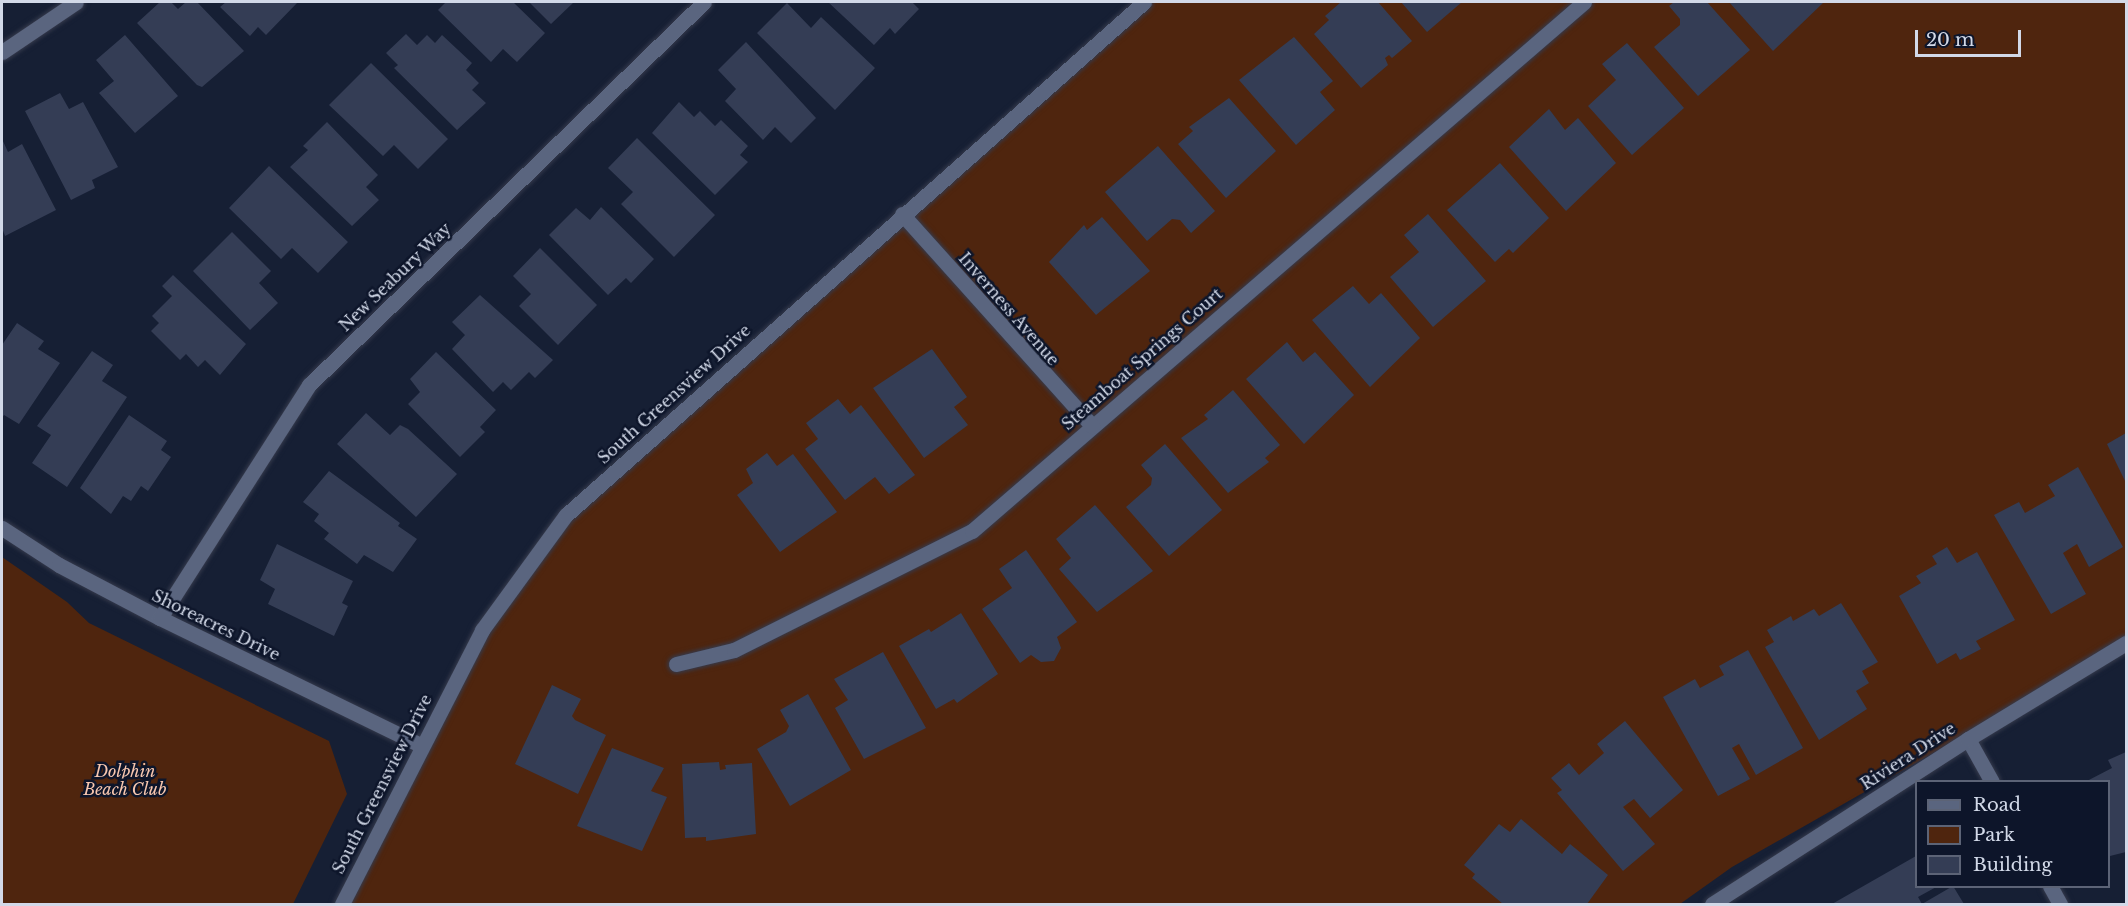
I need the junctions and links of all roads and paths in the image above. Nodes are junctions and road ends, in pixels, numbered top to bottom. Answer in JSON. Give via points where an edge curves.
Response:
{"nodes":[{"id":1,"x":76,"y":2,"type":"edge"},
{"id":2,"x":704,"y":2,"type":"edge"},
{"id":3,"x":1144,"y":2,"type":"edge"},
{"id":4,"x":1584,"y":2,"type":"edge"},
{"id":5,"x":2,"y":52,"type":"edge"},
{"id":6,"x":902,"y":214,"type":"junction"},
{"id":7,"x":1092,"y":426,"type":"junction"},
{"id":8,"x":2,"y":528,"type":"edge"},
{"id":9,"x":160,"y":618,"type":"junction"},
{"id":10,"x":2127,"y":643,"type":"edge"},
{"id":11,"x":676,"y":664,"type":"dead end"},
{"id":12,"x":1968,"y":739,"type":"junction"},
{"id":13,"x":420,"y":745,"type":"junction"},
{"id":14,"x":1991,"y":780,"type":"edge"},
{"id":15,"x":2051,"y":888,"type":"edge"},
{"id":16,"x":342,"y":904,"type":"edge"},
{"id":17,"x":1712,"y":904,"type":"edge"},
{"id":18,"x":2060,"y":904,"type":"edge"}],
"edges":[{"from":1,"to":5,"type":"street"},
{"from":2,"to":9,"type":"street","name":"New Seabury Way","via":[[309,385]]},
{"from":3,"to":6,"type":"street","name":"South Greensview Drive"},
{"from":4,"to":7,"type":"street","name":"Steamboat Springs Court"},
{"from":6,"to":7,"type":"street","name":"Inverness Avenue"},
{"from":6,"to":13,"type":"street","name":"South Greensview Drive","via":[[566,515],[482,630]]},
{"from":7,"to":11,"type":"street","name":"Steamboat Springs Court","via":[[972,531],[734,650]]},
{"from":8,"to":9,"type":"street","name":"Shoreacres Drive","via":[[59,566]]},
{"from":9,"to":13,"type":"street","name":"Shoreacres Drive"},
{"from":10,"to":12,"type":"street","name":"Riviera Drive"},
{"from":12,"to":14,"type":"street"},
{"from":12,"to":17,"type":"street","name":"Riviera Drive"},
{"from":13,"to":16,"type":"street","name":"South Greensview Drive"},
{"from":15,"to":18,"type":"street"}]}
